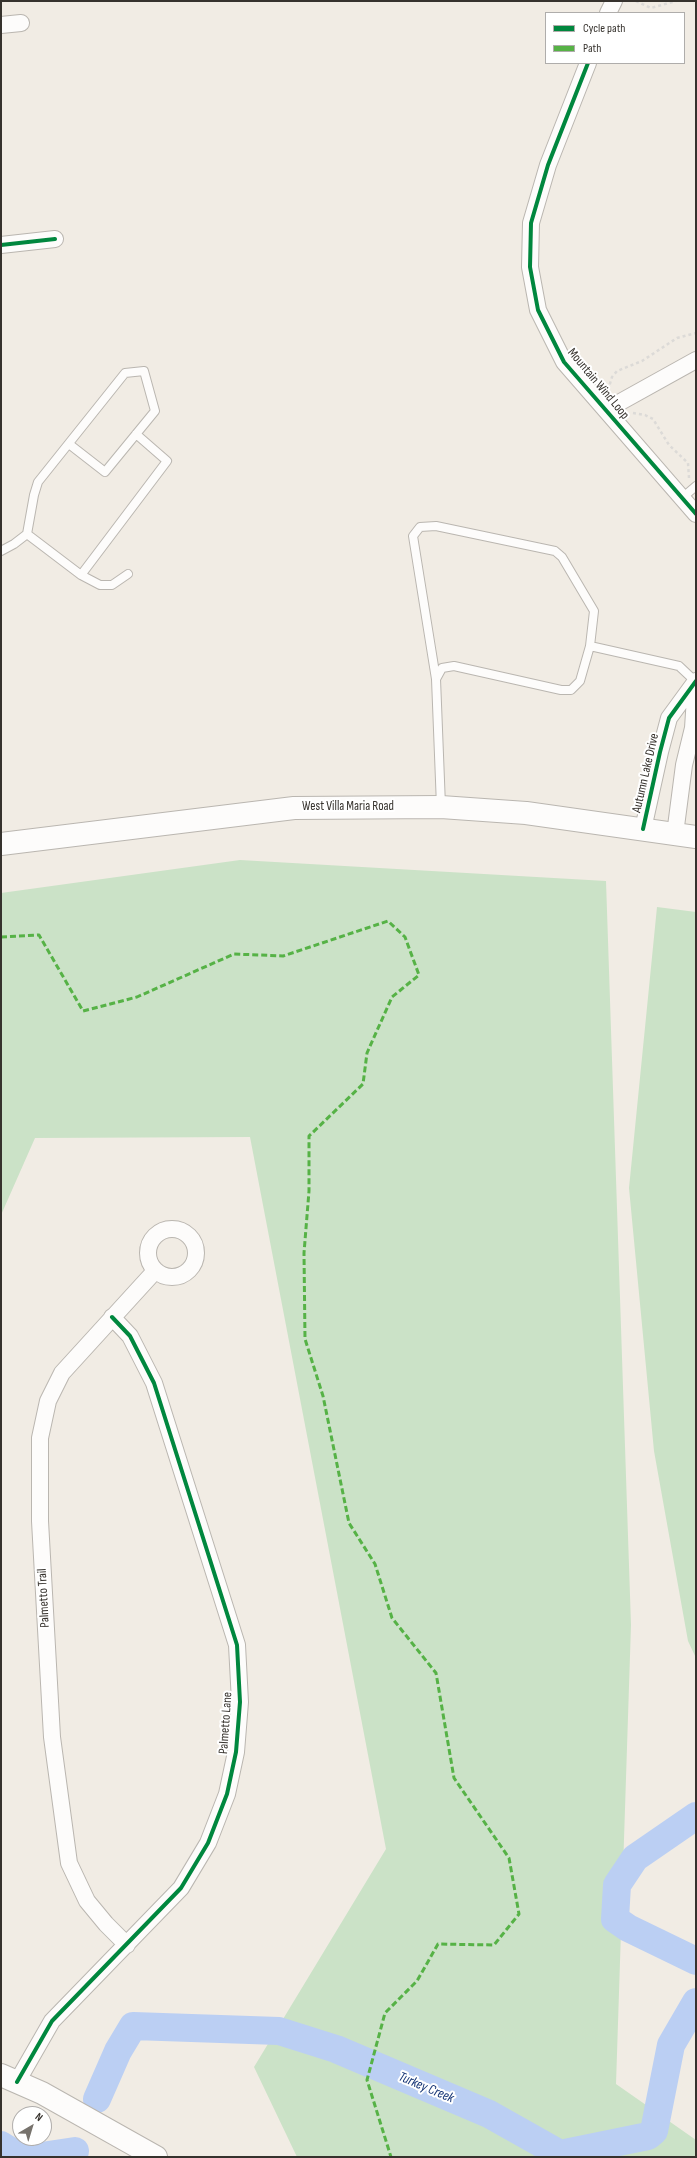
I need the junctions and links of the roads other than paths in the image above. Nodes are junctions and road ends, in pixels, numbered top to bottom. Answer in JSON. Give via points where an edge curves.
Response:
{"nodes":[{"id":1,"x":614,"y":1,"type":"edge"},
{"id":2,"x":608,"y":12,"type":"edge"},
{"id":3,"x":21,"y":23,"type":"dead end"},
{"id":4,"x":1,"y":25,"type":"edge"},
{"id":5,"x":588,"y":64,"type":"edge"},
{"id":6,"x":55,"y":239,"type":"dead end"},
{"id":7,"x":1,"y":245,"type":"edge"},
{"id":8,"x":696,"y":360,"type":"edge"},
{"id":9,"x":606,"y":410,"type":"junction"},
{"id":10,"x":136,"y":434,"type":"junction"},
{"id":11,"x":69,"y":444,"type":"junction"},
{"id":12,"x":696,"y":486,"type":"edge"},
{"id":13,"x":682,"y":498,"type":"junction"},
{"id":14,"x":696,"y":514,"type":"edge"},
{"id":15,"x":27,"y":534,"type":"junction"},
{"id":16,"x":1,"y":551,"type":"edge"},
{"id":17,"x":128,"y":574,"type":"dead end"},
{"id":18,"x":81,"y":575,"type":"junction"},
{"id":19,"x":590,"y":646,"type":"junction"},
{"id":20,"x":436,"y":679,"type":"junction"},
{"id":21,"x":696,"y":681,"type":"edge"},
{"id":22,"x":442,"y":807,"type":"junction"},
{"id":23,"x":643,"y":829,"type":"junction"},
{"id":24,"x":675,"y":834,"type":"junction"},
{"id":25,"x":696,"y":838,"type":"edge"},
{"id":26,"x":1,"y":844,"type":"edge"},
{"id":27,"x":156,"y":1272,"type":"dead end"},
{"id":28,"x":112,"y":1317,"type":"junction"},
{"id":29,"x":127,"y":1945,"type":"junction"},
{"id":30,"x":9,"y":2079,"type":"edge"},
{"id":31,"x":156,"y":2157,"type":"edge"}],
"edges":[{"from":1,"to":2,"type":"street"},
{"from":3,"to":4,"type":"street"},
{"from":5,"to":9,"type":"street","name":"Mountain Wind Loop","via":[[548,165],[531,223],[530,267],[538,310],[564,362]]},
{"from":6,"to":7,"type":"street"},
{"from":8,"to":9,"type":"street"},
{"from":9,"to":13,"type":"street","name":"Mountain Wind Loop"},
{"from":10,"to":11,"type":"lane","via":[[105,472]]},
{"from":10,"to":11,"type":"lane","via":[[155,411],[144,371],[125,373]]},
{"from":10,"to":18,"type":"lane","via":[[167,461]]},
{"from":11,"to":15,"type":"lane","via":[[38,482]]},
{"from":12,"to":13,"type":"lane"},
{"from":13,"to":14,"type":"street","name":"Mountain Wind Loop"},
{"from":15,"to":16,"type":"lane"},
{"from":15,"to":18,"type":"lane"},
{"from":17,"to":18,"type":"lane","via":[[112,585],[100,585]]},
{"from":19,"to":20,"type":"lane","via":[[580,681],[571,690],[561,690],[454,666],[442,668]]},
{"from":19,"to":20,"type":"lane","via":[[594,611],[562,557],[555,551],[436,526],[420,527],[412,536]]},
{"from":19,"to":21,"type":"lane","via":[[679,666]]},
{"from":20,"to":22,"type":"lane"},
{"from":21,"to":23,"type":"street","name":"Autumn Lake Drive","via":[[669,718]]},
{"from":21,"to":24,"type":"street","via":[[693,728],[684,765]]},
{"from":22,"to":23,"type":"main road","name":"West Villa Maria Road","via":[[526,813]]},
{"from":22,"to":26,"type":"main road","name":"West Villa Maria Road","via":[[294,808]]},
{"from":23,"to":24,"type":"main road","name":"West Villa Maria Road"},
{"from":24,"to":25,"type":"main road","name":"West Villa Maria Road"},
{"from":27,"to":28,"type":"street","name":"Palmetto Trail"},
{"from":28,"to":29,"type":"street","name":"Palmetto Trail","via":[[62,1373],[48,1401],[40,1438],[40,1521],[52,1737],[69,1863],[87,1901]]},
{"from":28,"to":29,"type":"street","name":"Palmetto Lane","via":[[130,1336],[154,1383],[237,1645],[240,1702],[236,1752],[227,1794],[208,1843],[181,1888]]},
{"from":29,"to":30,"type":"street","name":"Palmetto Lane","via":[[52,2021]]},
{"from":30,"to":31,"type":"main road","via":[[42,2093]]}]}
